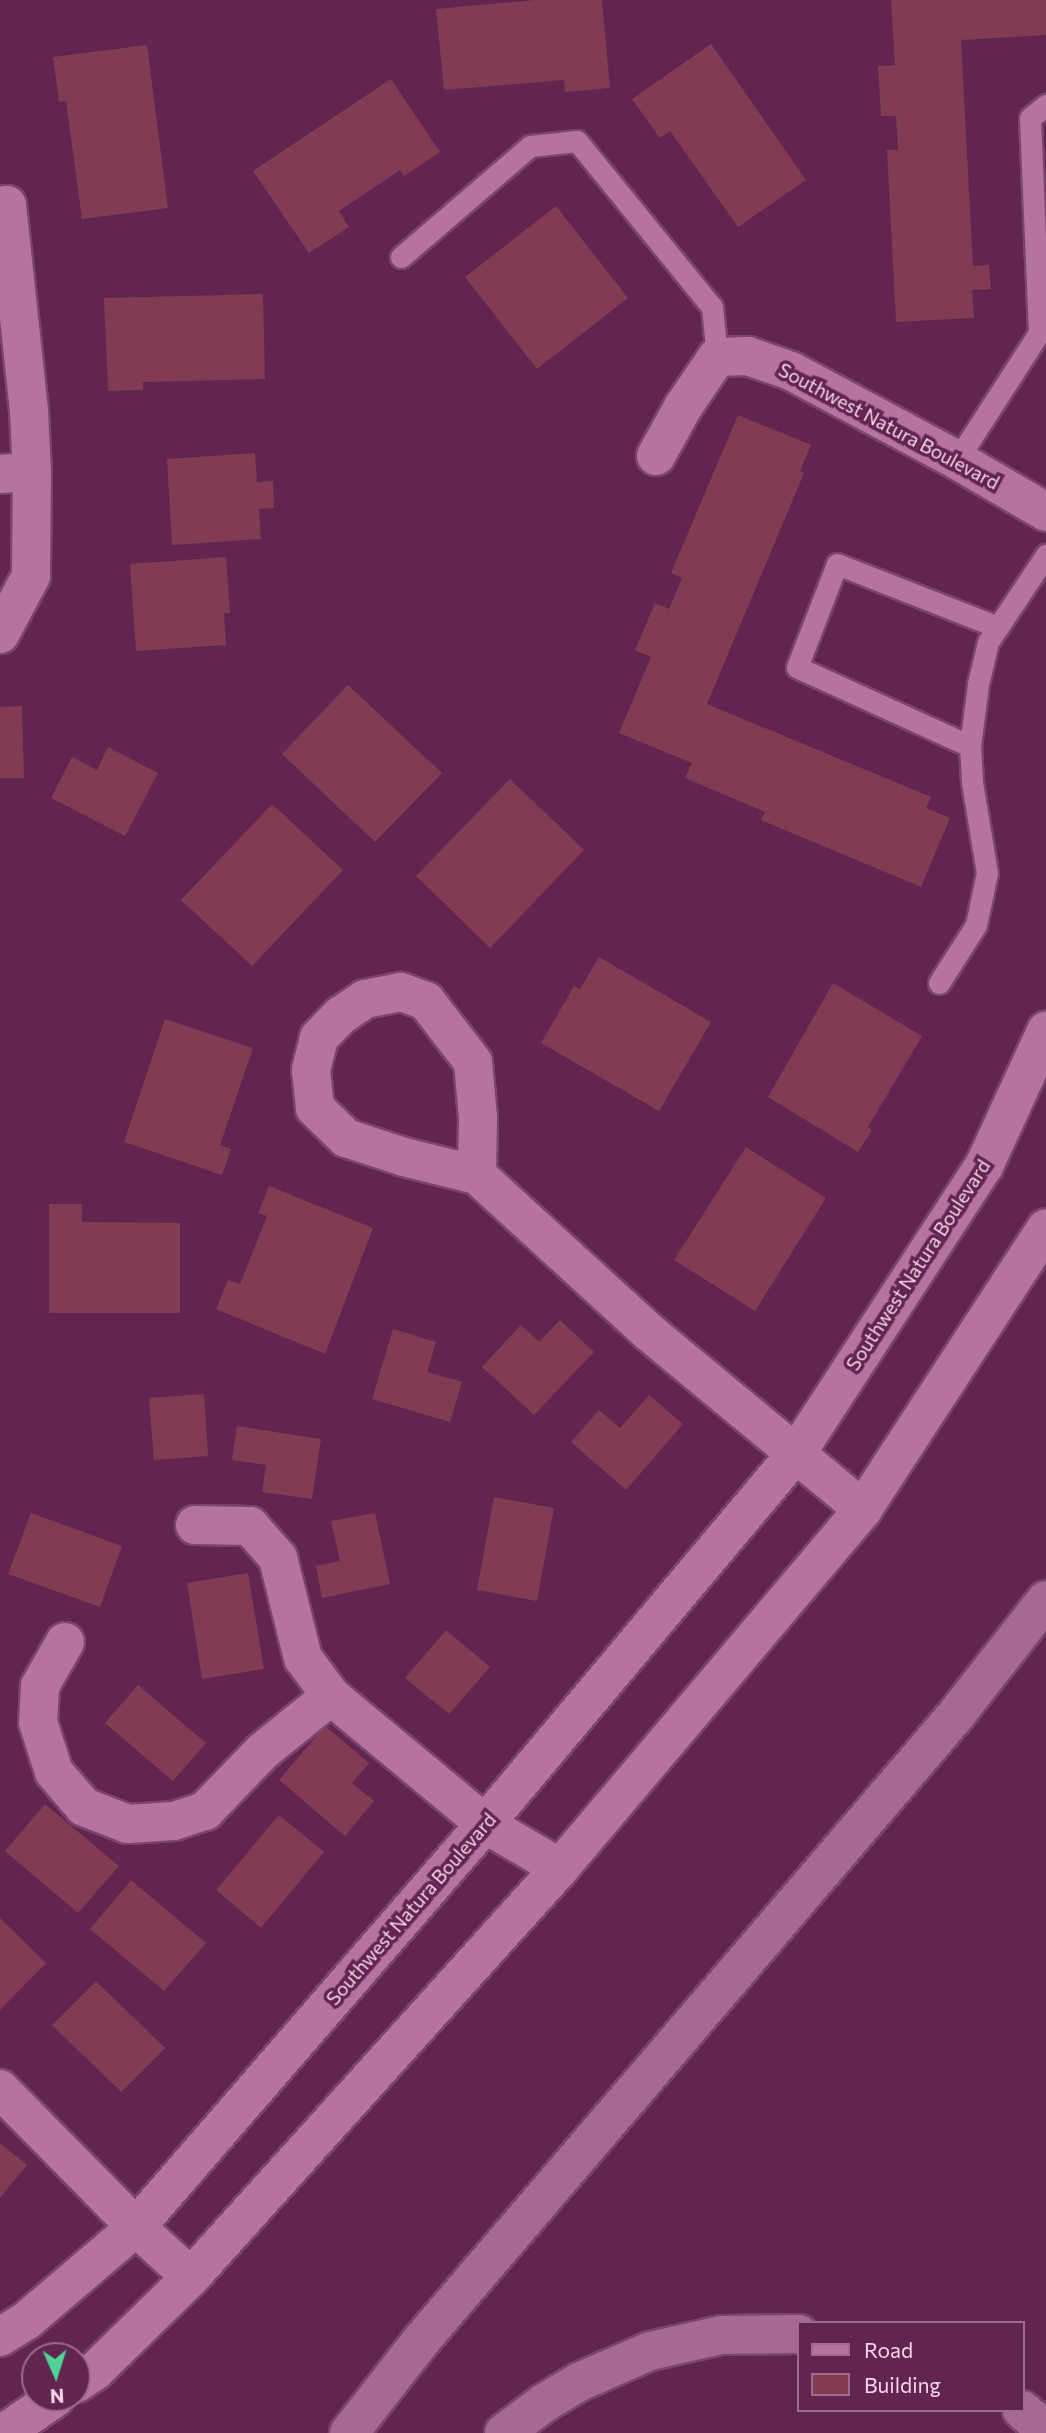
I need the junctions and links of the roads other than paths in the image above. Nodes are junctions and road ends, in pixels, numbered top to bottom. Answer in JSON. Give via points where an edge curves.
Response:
{"nodes":[{"id":1,"x":1046,"y":105,"type":"edge"},
{"id":2,"x":0,"y":206,"type":"edge"},
{"id":3,"x":401,"y":257,"type":"dead end"},
{"id":4,"x":1042,"y":304,"type":"edge"},
{"id":5,"x":717,"y":357,"type":"junction"},
{"id":6,"x":656,"y":456,"type":"dead end"},
{"id":7,"x":957,"y":460,"type":"junction"},
{"id":8,"x":16,"y":473,"type":"edge"},
{"id":9,"x":1046,"y":512,"type":"edge"},
{"id":10,"x":1046,"y":555,"type":"edge"},
{"id":11,"x":998,"y":627,"type":"junction"},
{"id":12,"x":0,"y":634,"type":"edge"},
{"id":13,"x":970,"y":746,"type":"junction"},
{"id":14,"x":939,"y":983,"type":"dead end"},
{"id":15,"x":1046,"y":1031,"type":"edge"},
{"id":16,"x":477,"y":1175,"type":"junction"},
{"id":17,"x":1046,"y":1228,"type":"edge"},
{"id":18,"x":796,"y":1454,"type":"junction"},
{"id":19,"x":863,"y":1509,"type":"junction"},
{"id":20,"x":195,"y":1525,"type":"dead end"},
{"id":21,"x":1046,"y":1600,"type":"edge"},
{"id":22,"x":65,"y":1642,"type":"dead end"},
{"id":23,"x":331,"y":1696,"type":"junction"},
{"id":24,"x":485,"y":1824,"type":"junction"},
{"id":25,"x":560,"y":1868,"type":"junction"},
{"id":26,"x":0,"y":2089,"type":"edge"},
{"id":27,"x":136,"y":2227,"type":"junction"},
{"id":28,"x":191,"y":2277,"type":"junction"},
{"id":29,"x":797,"y":2333,"type":"edge"},
{"id":30,"x":0,"y":2337,"type":"edge"},
{"id":31,"x":91,"y":2374,"type":"edge"},
{"id":32,"x":35,"y":2412,"type":"edge"},
{"id":33,"x":1024,"y":2412,"type":"edge"},
{"id":34,"x":1046,"y":2430,"type":"edge"},
{"id":35,"x":4,"y":2433,"type":"edge"},
{"id":36,"x":349,"y":2433,"type":"edge"},
{"id":37,"x":504,"y":2433,"type":"edge"}],
"edges":[{"from":1,"to":4,"type":"lane","via":[[1030,118]]},
{"from":2,"to":8,"type":"street","via":[[7,205],[29,411]]},
{"from":3,"to":5,"type":"lane","via":[[530,146],[577,141],[712,307]]},
{"from":4,"to":7,"type":"lane","via":[[1039,333]]},
{"from":5,"to":6,"type":"street"},
{"from":5,"to":7,"type":"street","name":"Southwest Natura Boulevard","via":[[748,356],[791,371]]},
{"from":7,"to":9,"type":"street","name":"Southwest Natura Boulevard"},
{"from":8,"to":12,"type":"street","via":[[31,576]]},
{"from":10,"to":11,"type":"lane"},
{"from":11,"to":13,"type":"lane","via":[[988,642],[978,684]]},
{"from":11,"to":13,"type":"lane","via":[[837,564],[797,667]]},
{"from":13,"to":14,"type":"lane","via":[[987,873],[976,925]]},
{"from":15,"to":18,"type":"street","name":"Southwest Natura Boulevard","via":[[984,1166]]},
{"from":16,"to":16,"type":"street","via":[[473,1062],[426,1001],[401,992],[365,999],[341,1015],[319,1038],[311,1070],[315,1108],[346,1138]]},
{"from":16,"to":18,"type":"street","via":[[650,1333]]},
{"from":17,"to":19,"type":"street"},
{"from":18,"to":19,"type":"street"},
{"from":18,"to":24,"type":"street","name":"Southwest Natura Boulevard"},
{"from":19,"to":25,"type":"street"},
{"from":20,"to":23,"type":"street","via":[[250,1525],[278,1558],[303,1658]]},
{"from":21,"to":36,"type":"highway","via":[[955,1716],[420,2342]]},
{"from":22,"to":23,"type":"street","via":[[40,1686],[38,1722],[54,1772],[84,1807],[128,1824],[174,1821],[205,1811],[264,1751]]},
{"from":23,"to":24,"type":"street"},
{"from":24,"to":25,"type":"street"},
{"from":24,"to":27,"type":"street","name":"Southwest Natura Boulevard"},
{"from":25,"to":28,"type":"street"},
{"from":26,"to":27,"type":"street"},
{"from":27,"to":28,"type":"street"},
{"from":27,"to":30,"type":"street","name":"Southwest Natura Boulevard","via":[[26,2321]]},
{"from":28,"to":31,"type":"street"},
{"from":29,"to":37,"type":"highway","via":[[721,2336],[650,2351],[579,2382]]},
{"from":32,"to":35,"type":"street"},
{"from":33,"to":34,"type":"highway"}]}
